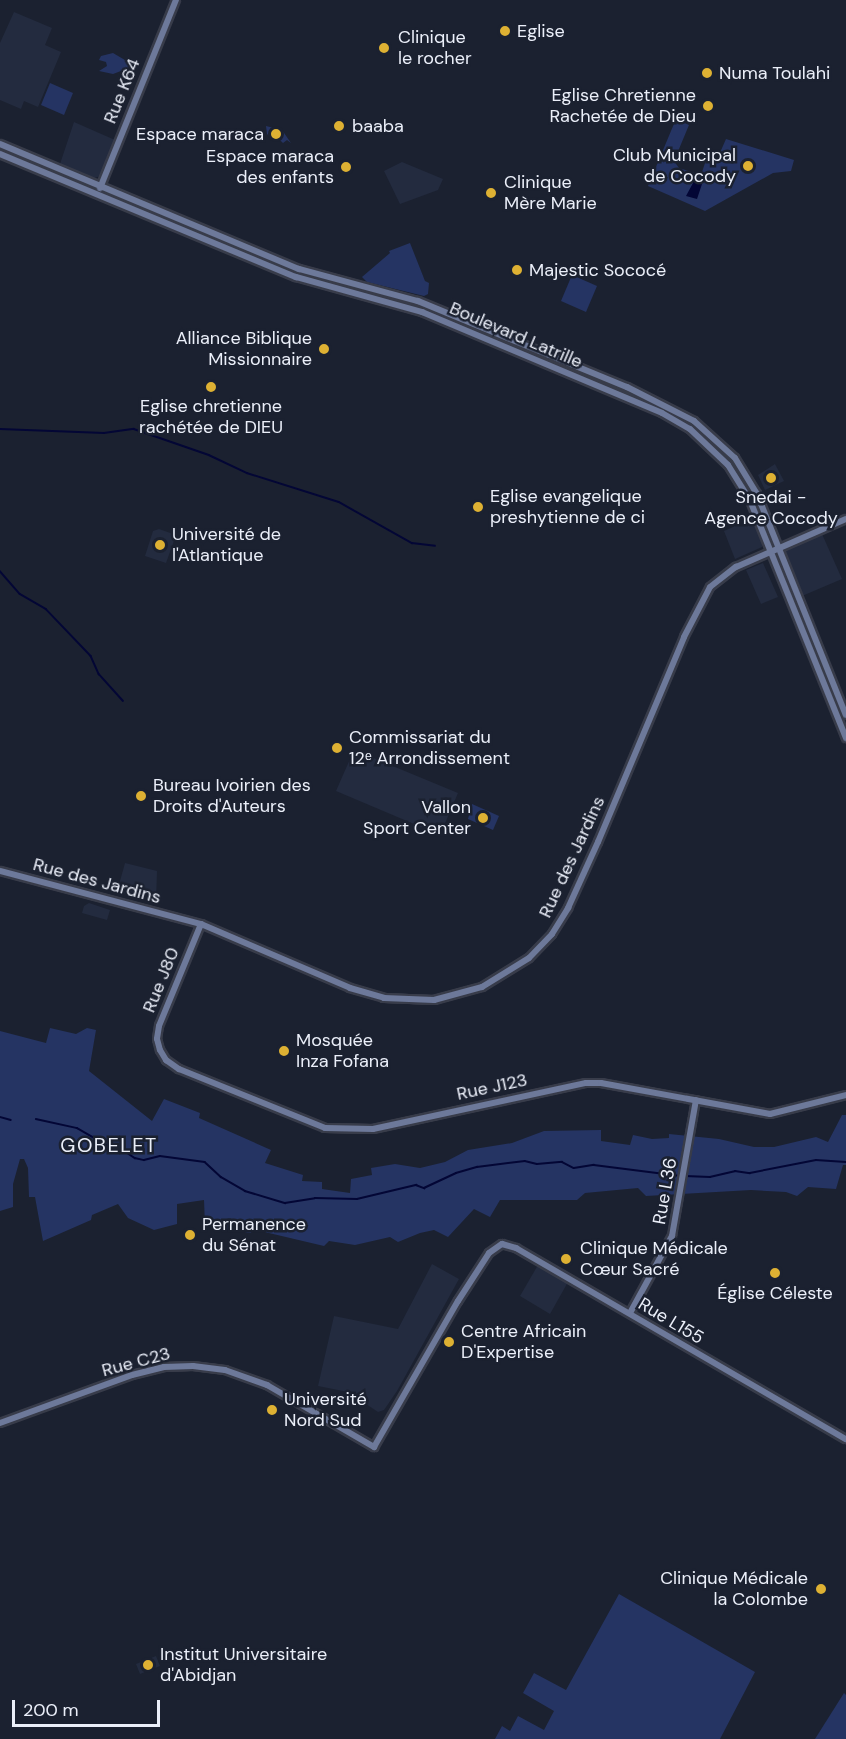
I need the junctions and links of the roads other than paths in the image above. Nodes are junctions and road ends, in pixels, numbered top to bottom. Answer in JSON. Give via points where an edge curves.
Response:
{"nodes":[{"id":1,"x":176,"y":0,"type":"edge"},
{"id":2,"x":0,"y":144,"type":"edge"},
{"id":3,"x":0,"y":154,"type":"edge"},
{"id":4,"x":101,"y":185,"type":"junction"},
{"id":5,"x":98,"y":194,"type":"junction"},
{"id":6,"x":846,"y":519,"type":"edge"},
{"id":7,"x":779,"y":547,"type":"junction"},
{"id":8,"x":770,"y":552,"type":"junction"},
{"id":9,"x":846,"y":715,"type":"edge"},
{"id":10,"x":846,"y":738,"type":"edge"},
{"id":11,"x":0,"y":871,"type":"edge"},
{"id":12,"x":201,"y":924,"type":"junction"},
{"id":13,"x":160,"y":1050,"type":"joint"},
{"id":14,"x":846,"y":1095,"type":"edge"},
{"id":15,"x":696,"y":1100,"type":"junction"},
{"id":16,"x":630,"y":1313,"type":"junction"},
{"id":17,"x":0,"y":1423,"type":"edge"},
{"id":18,"x":846,"y":1439,"type":"edge"},
{"id":19,"x":374,"y":1447,"type":"joint"}],
"edges":[{"from":1,"to":4,"type":"main road","name":"Rue K64"},
{"from":2,"to":4,"type":"main road","name":"Boulevard Latrille"},
{"from":3,"to":5,"type":"main road","name":"Boulevard Latrille"},
{"from":4,"to":5,"type":"main road","name":"Rue K64"},
{"from":4,"to":7,"type":"main road","name":"Boulevard Latrille","via":[[299,269],[418,301],[674,409],[708,432],[735,458],[757,494]]},
{"from":5,"to":8,"type":"main road","name":"Boulevard Latrille","via":[[296,277],[422,312],[677,421],[703,439],[728,465],[749,498]]},
{"from":6,"to":7,"type":"main road","name":"Rue des Jardins"},
{"from":7,"to":8,"type":"main road","name":"Rue des Jardins"},
{"from":7,"to":9,"type":"main road","name":"Boulevard Latrille"},
{"from":8,"to":10,"type":"main road","name":"Boulevard Latrille"},
{"from":8,"to":12,"type":"main road","name":"Rue des Jardins","via":[[727,572],[704,595],[568,908],[552,934],[518,967],[468,992],[434,1000],[400,1000],[350,988]]},
{"from":11,"to":12,"type":"main road","name":"Rue des Jardins"},
{"from":12,"to":13,"type":"main road","name":"Rue J80","via":[[159,1026]]},
{"from":13,"to":15,"type":"main road","name":"Rue J123","via":[[179,1069],[313,1124],[339,1129],[373,1129],[586,1083]]},
{"from":14,"to":15,"type":"main road","name":"Rue J123","via":[[770,1114]]},
{"from":15,"to":16,"type":"main road","name":"Rue L36","via":[[672,1236]]},
{"from":16,"to":18,"type":"main road","name":"Rue L155"},
{"from":16,"to":19,"type":"main road","name":"Rue L155","via":[[514,1247],[495,1246],[458,1301]]},
{"from":17,"to":19,"type":"main road","name":"Rue C23","via":[[132,1375],[164,1366],[194,1366],[225,1370],[267,1385]]}]}
